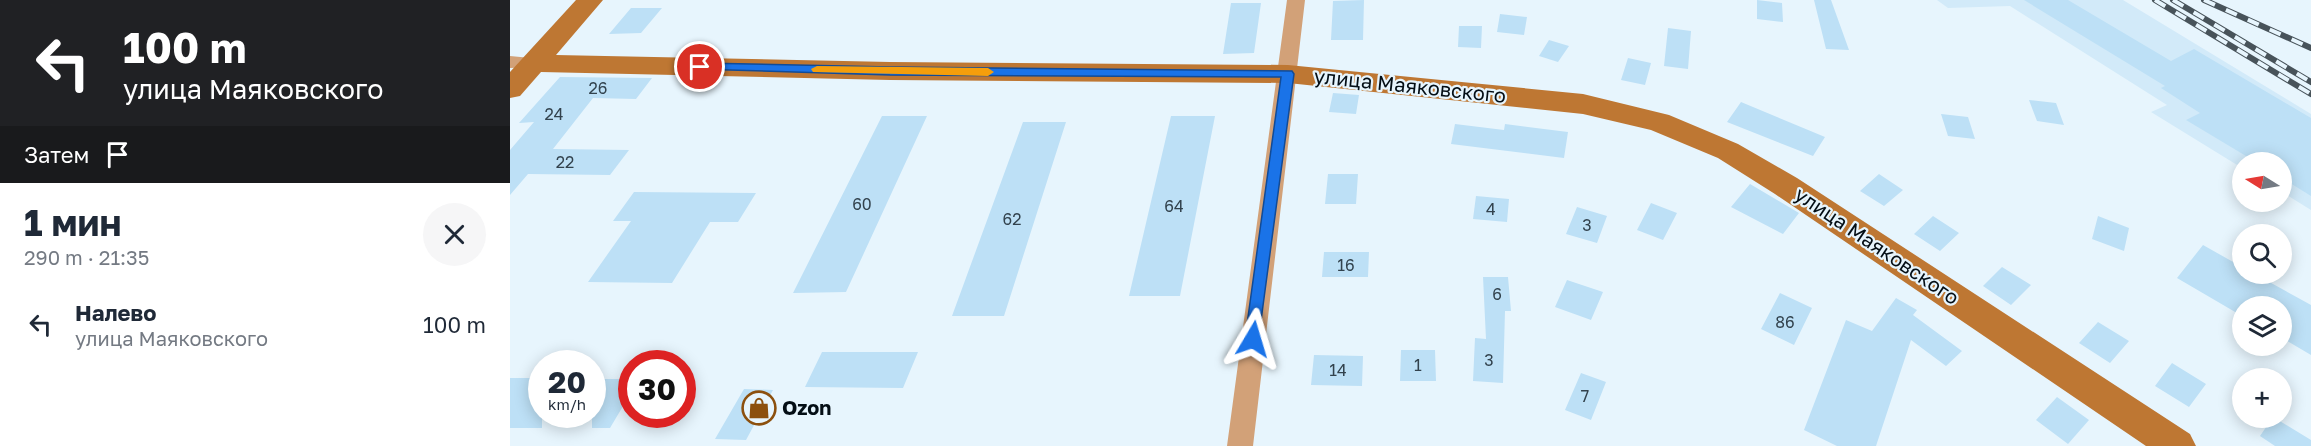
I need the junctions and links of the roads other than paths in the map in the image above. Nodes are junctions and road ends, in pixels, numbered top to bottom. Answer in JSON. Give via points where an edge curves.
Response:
{"nodes":[{"id":1,"x":590,"y":0,"type":"edge"},
{"id":2,"x":1296,"y":0,"type":"edge"},
{"id":3,"x":522,"y":62,"type":"edge"},
{"id":4,"x":1288,"y":74,"type":"junction"},
{"id":5,"x":510,"y":89,"type":"edge"},
{"id":6,"x":1240,"y":446,"type":"edge"},
{"id":7,"x":2177,"y":446,"type":"edge"}],
"edges":[{"from":1,"to":3,"type":"street"},
{"from":2,"to":4,"type":"street"},
{"from":3,"to":4,"type":"street","name":"улица Маяковского","via":[[890,71]]},
{"from":3,"to":5,"type":"street"},
{"from":4,"to":6,"type":"street"},
{"from":4,"to":7,"type":"street","name":"улица Маяковского","via":[[1583,104],[1695,135],[1786,186]]}]}
